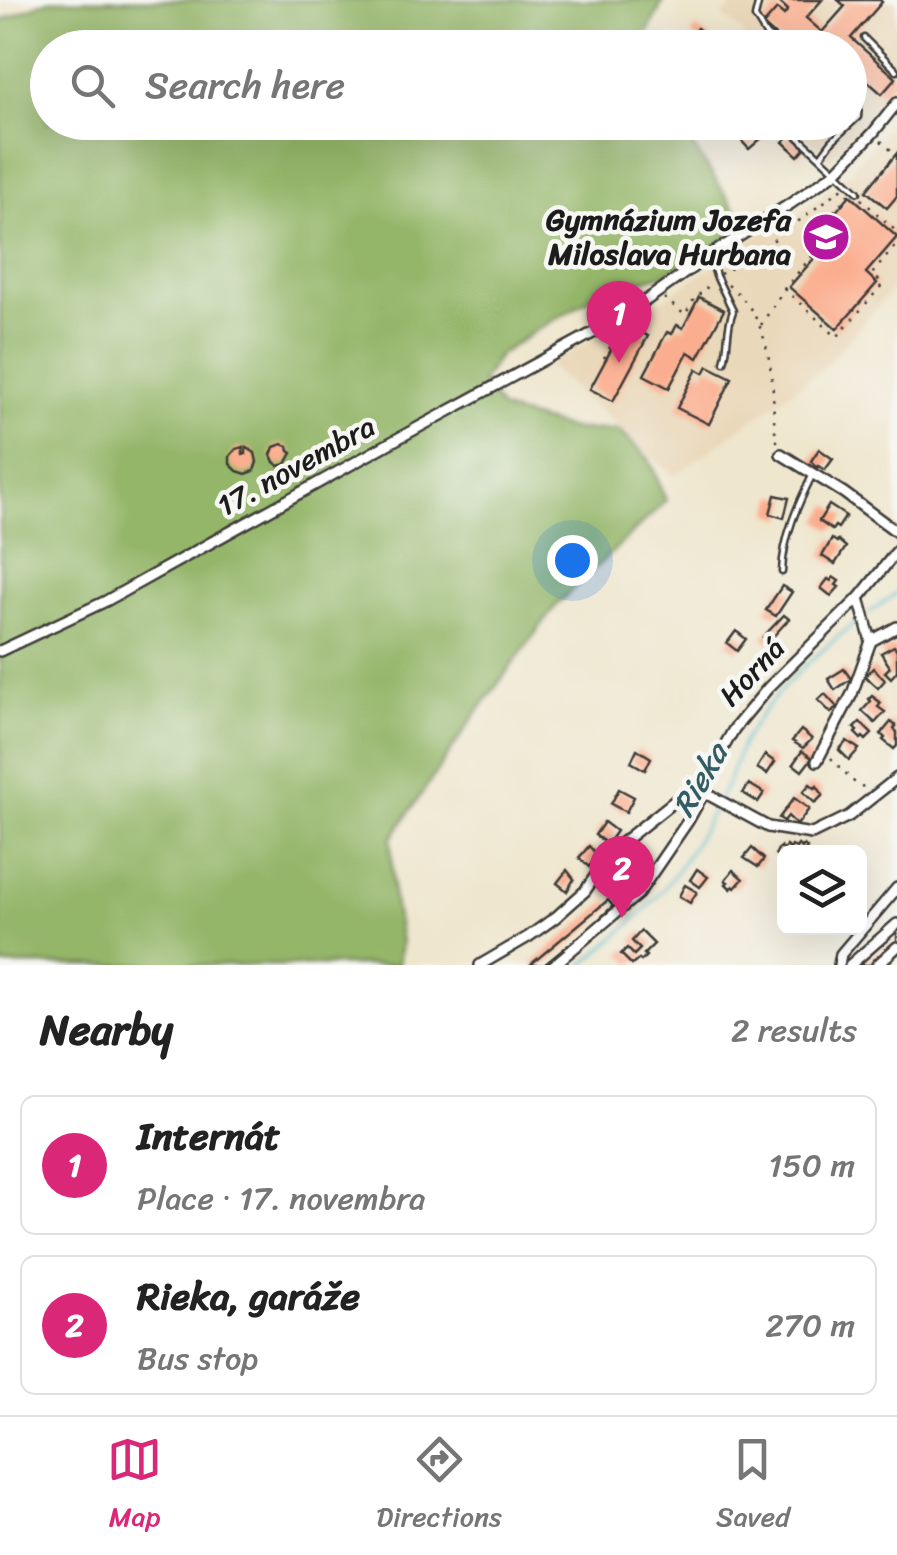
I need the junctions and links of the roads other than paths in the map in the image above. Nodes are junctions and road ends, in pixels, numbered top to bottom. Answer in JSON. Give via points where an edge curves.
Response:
{"nodes":[{"id":1,"x":759,"y":0,"type":"edge"},
{"id":2,"x":763,"y":30,"type":"edge"},
{"id":3,"x":867,"y":41,"type":"edge"},
{"id":4,"x":897,"y":71,"type":"edge"},
{"id":5,"x":897,"y":103,"type":"edge"},
{"id":6,"x":802,"y":140,"type":"edge"},
{"id":7,"x":833,"y":140,"type":"edge"},
{"id":8,"x":820,"y":157,"type":"junction"},
{"id":9,"x":836,"y":172,"type":"junction"},
{"id":10,"x":856,"y":190,"type":"road end"},
{"id":11,"x":710,"y":255,"type":"junction"},
{"id":12,"x":724,"y":362,"type":"dead end"},
{"id":13,"x":781,"y":454,"type":"road end"},
{"id":14,"x":812,"y":474,"type":"junction"},
{"id":15,"x":897,"y":532,"type":"edge"},
{"id":16,"x":897,"y":551,"type":"edge"},
{"id":17,"x":782,"y":572,"type":"dead end"},
{"id":18,"x":859,"y":598,"type":"junction"},
{"id":19,"x":897,"y":627,"type":"edge"},
{"id":20,"x":871,"y":641,"type":"junction"},
{"id":21,"x":0,"y":651,"type":"edge"},
{"id":22,"x":817,"y":762,"type":"dead end"},
{"id":23,"x":897,"y":778,"type":"edge"},
{"id":24,"x":706,"y":794,"type":"junction"},
{"id":25,"x":897,"y":888,"type":"edge"},
{"id":26,"x":897,"y":924,"type":"edge"},
{"id":27,"x":897,"y":947,"type":"edge"},
{"id":28,"x":480,"y":965,"type":"edge"},
{"id":29,"x":554,"y":965,"type":"edge"},
{"id":30,"x":839,"y":965,"type":"edge"},
{"id":31,"x":850,"y":965,"type":"edge"},
{"id":32,"x":877,"y":965,"type":"edge"}],
"edges":[{"from":1,"to":2,"type":"lane","via":[[756,17]]},
{"from":3,"to":4,"type":"lane"},
{"from":5,"to":9,"type":"street","name":"17. novembra"},
{"from":6,"to":8,"type":"lane"},
{"from":7,"to":8,"type":"lane"},
{"from":8,"to":9,"type":"lane"},
{"from":9,"to":10,"type":"lane"},
{"from":9,"to":11,"type":"street","name":"17. novembra"},
{"from":11,"to":12,"type":"lane","via":[[732,311]]},
{"from":11,"to":21,"type":"street","name":"17. novembra","via":[[624,316],[106,601]]},
{"from":13,"to":14,"type":"street"},
{"from":14,"to":15,"type":"street"},
{"from":14,"to":17,"type":"lane","via":[[784,546]]},
{"from":16,"to":18,"type":"street","name":"Horná"},
{"from":18,"to":20,"type":"street"},
{"from":18,"to":24,"type":"street","name":"Horná","via":[[734,728],[709,773]]},
{"from":19,"to":20,"type":"street"},
{"from":20,"to":22,"type":"street"},
{"from":23,"to":24,"type":"street","via":[[812,834],[768,827]]},
{"from":24,"to":28,"type":"street","via":[[682,795],[614,849],[585,891],[556,917]]},
{"from":24,"to":29,"type":"street","name":"Horná","via":[[638,894]]},
{"from":25,"to":30,"type":"street","via":[[841,954]]},
{"from":26,"to":31,"type":"street"},
{"from":27,"to":32,"type":"street"}]}
